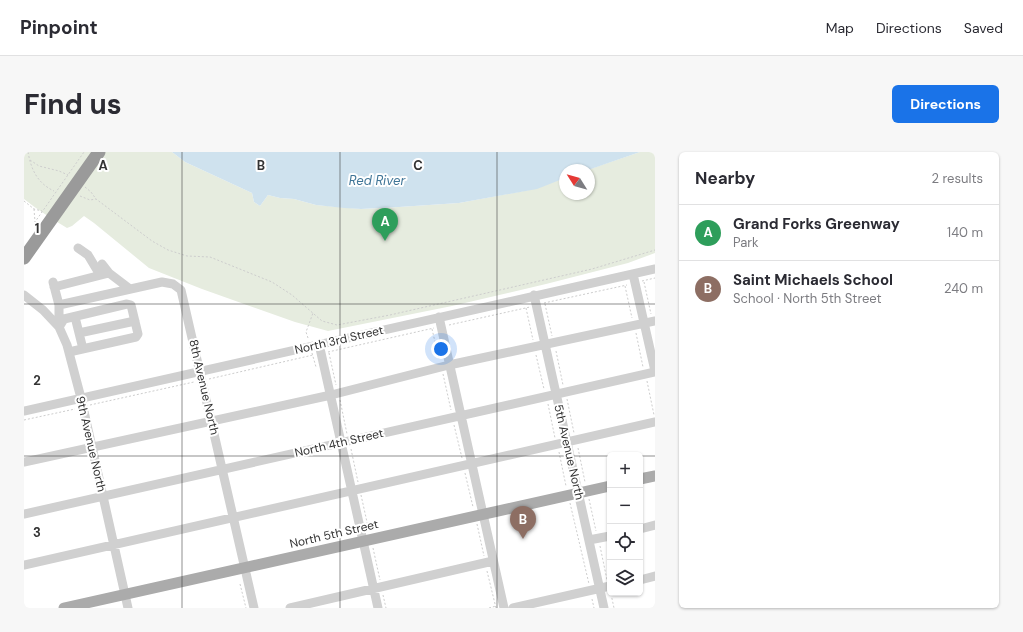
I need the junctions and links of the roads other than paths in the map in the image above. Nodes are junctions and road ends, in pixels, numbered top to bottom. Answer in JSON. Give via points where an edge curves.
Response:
{"nodes":[{"id":1,"x":96,"y":153,"type":"edge"},
{"id":2,"x":47,"y":215,"type":"junction"},
{"id":3,"x":24,"y":244,"type":"edge"},
{"id":4,"x":78,"y":248,"type":"dead end"},
{"id":5,"x":88,"y":255,"type":"junction"},
{"id":6,"x":24,"y":258,"type":"edge"},
{"id":7,"x":655,"y":269,"type":"edge"},
{"id":8,"x":105,"y":274,"type":"junction"},
{"id":9,"x":638,"y":277,"type":"junction"},
{"id":10,"x":130,"y":289,"type":"junction"},
{"id":11,"x":24,"y":295,"type":"edge"},
{"id":12,"x":534,"y":296,"type":"junction"},
{"id":13,"x":59,"y":305,"type":"junction"},
{"id":14,"x":75,"y":317,"type":"junction"},
{"id":15,"x":135,"y":321,"type":"junction"},
{"id":16,"x":440,"y":322,"type":"junction"},
{"id":17,"x":651,"y":322,"type":"edge"},
{"id":18,"x":59,"y":327,"type":"junction"},
{"id":19,"x":79,"y":333,"type":"junction"},
{"id":20,"x":545,"y":344,"type":"junction"},
{"id":21,"x":321,"y":348,"type":"junction"},
{"id":22,"x":82,"y":349,"type":"junction"},
{"id":23,"x":69,"y":352,"type":"junction"},
{"id":24,"x":450,"y":365,"type":"junction"},
{"id":25,"x":655,"y":372,"type":"edge"},
{"id":26,"x":201,"y":375,"type":"junction"},
{"id":27,"x":334,"y":394,"type":"junction"},
{"id":28,"x":556,"y":394,"type":"junction"},
{"id":29,"x":82,"y":403,"type":"junction"},
{"id":30,"x":24,"y":411,"type":"edge"},
{"id":31,"x":461,"y":416,"type":"junction"},
{"id":32,"x":211,"y":420,"type":"junction"},
{"id":33,"x":655,"y":422,"type":"edge"},
{"id":34,"x":345,"y":441,"type":"junction"},
{"id":35,"x":567,"y":442,"type":"junction"},
{"id":36,"x":92,"y":446,"type":"junction"},
{"id":37,"x":24,"y":462,"type":"edge"},
{"id":38,"x":472,"y":464,"type":"junction"},
{"id":39,"x":222,"y":469,"type":"junction"},
{"id":40,"x":655,"y":476,"type":"edge"},
{"id":41,"x":643,"y":478,"type":"edge"},
{"id":42,"x":607,"y":487,"type":"edge"},
{"id":43,"x":357,"y":490,"type":"junction"},
{"id":44,"x":574,"y":494,"type":"junction"},
{"id":45,"x":103,"y":496,"type":"junction"},
{"id":46,"x":24,"y":514,"type":"edge"},
{"id":47,"x":483,"y":514,"type":"junction"},
{"id":48,"x":234,"y":518,"type":"junction"},
{"id":49,"x":655,"y":525,"type":"edge"},
{"id":50,"x":643,"y":528,"type":"edge"},
{"id":51,"x":607,"y":537,"type":"edge"},
{"id":52,"x":368,"y":540,"type":"junction"},
{"id":53,"x":589,"y":540,"type":"junction"},
{"id":54,"x":114,"y":545,"type":"junction"},
{"id":55,"x":493,"y":561,"type":"junction"},
{"id":56,"x":24,"y":565,"type":"edge"},
{"id":57,"x":245,"y":568,"type":"junction"},
{"id":58,"x":655,"y":576,"type":"edge"},
{"id":59,"x":643,"y":579,"type":"edge"},
{"id":60,"x":607,"y":587,"type":"edge"},
{"id":61,"x":378,"y":588,"type":"junction"},
{"id":62,"x":600,"y":588,"type":"junction"},
{"id":63,"x":125,"y":594,"type":"junction"},
{"id":64,"x":64,"y":608,"type":"edge"},
{"id":65,"x":128,"y":608,"type":"edge"},
{"id":66,"x":254,"y":608,"type":"edge"},
{"id":67,"x":290,"y":608,"type":"edge"},
{"id":68,"x":378,"y":608,"type":"edge"},
{"id":69,"x":504,"y":608,"type":"edge"},
{"id":70,"x":514,"y":608,"type":"edge"},
{"id":71,"x":604,"y":608,"type":"edge"}],
"edges":[{"from":1,"to":2,"type":"highway"},
{"from":2,"to":3,"type":"highway"},
{"from":2,"to":6,"type":"highway"},
{"from":4,"to":5,"type":"street"},
{"from":5,"to":8,"type":"street"},
{"from":5,"to":8,"type":"street","via":[[92,254],[100,261]]},
{"from":7,"to":9,"type":"street","name":"North 3rd Street"},
{"from":8,"to":10,"type":"street"},
{"from":8,"to":13,"type":"street","name":"9th Avenue North","via":[[53,285]]},
{"from":9,"to":12,"type":"street","name":"North 3rd Street"},
{"from":9,"to":17,"type":"street"},
{"from":10,"to":13,"type":"street","name":"8th Avenue North"},
{"from":10,"to":26,"type":"street","name":"8th Avenue North","via":[[162,282],[173,284],[181,290]]},
{"from":11,"to":18,"type":"street","via":[[44,310]]},
{"from":12,"to":16,"type":"street","name":"North 3rd Street"},
{"from":12,"to":20,"type":"street","name":"5th Avenue North"},
{"from":13,"to":18,"type":"street","name":"9th Avenue North"},
{"from":14,"to":15,"type":"street","via":[[127,304],[131,305]]},
{"from":14,"to":18,"type":"street","via":[[64,319]]},
{"from":14,"to":19,"type":"street"},
{"from":15,"to":19,"type":"street"},
{"from":15,"to":22,"type":"street","via":[[138,334],[136,337]]},
{"from":16,"to":21,"type":"street","name":"North 3rd Street"},
{"from":16,"to":24,"type":"street"},
{"from":17,"to":20,"type":"street"},
{"from":17,"to":25,"type":"street"},
{"from":18,"to":23,"type":"street","name":"9th Avenue North"},
{"from":19,"to":22,"type":"street"},
{"from":20,"to":24,"type":"street"},
{"from":20,"to":28,"type":"street","name":"5th Avenue North"},
{"from":21,"to":26,"type":"street","name":"North 3rd Street"},
{"from":21,"to":27,"type":"street"},
{"from":22,"to":23,"type":"street"},
{"from":23,"to":29,"type":"street","name":"9th Avenue North"},
{"from":24,"to":27,"type":"street"},
{"from":24,"to":31,"type":"street"},
{"from":25,"to":28,"type":"street","name":"North 4th Street"},
{"from":26,"to":29,"type":"street","name":"North 3rd Street"},
{"from":26,"to":32,"type":"street","name":"8th Avenue North"},
{"from":27,"to":32,"type":"street"},
{"from":27,"to":34,"type":"street"},
{"from":28,"to":31,"type":"street","name":"North 4th Street"},
{"from":28,"to":35,"type":"street","name":"5th Avenue North"},
{"from":29,"to":30,"type":"street","name":"North 3rd Street"},
{"from":29,"to":36,"type":"street","name":"9th Avenue North"},
{"from":31,"to":34,"type":"street","name":"North 4th Street"},
{"from":31,"to":38,"type":"street"},
{"from":32,"to":36,"type":"street"},
{"from":32,"to":39,"type":"street","name":"8th Avenue North"},
{"from":33,"to":35,"type":"street"},
{"from":34,"to":39,"type":"street","name":"North 4th Street"},
{"from":34,"to":43,"type":"street"},
{"from":35,"to":38,"type":"street"},
{"from":35,"to":44,"type":"street","name":"5th Avenue North"},
{"from":36,"to":37,"type":"street"},
{"from":36,"to":45,"type":"street","name":"9th Avenue North"},
{"from":38,"to":43,"type":"street"},
{"from":38,"to":47,"type":"street"},
{"from":39,"to":45,"type":"street","name":"North 4th Street"},
{"from":39,"to":48,"type":"street","name":"8th Avenue North"},
{"from":40,"to":41,"type":"main road"},
{"from":42,"to":44,"type":"main road","name":"North 5th Street"},
{"from":43,"to":48,"type":"street"},
{"from":43,"to":52,"type":"street"},
{"from":44,"to":47,"type":"main road","name":"North 5th Street"},
{"from":44,"to":53,"type":"street","name":"5th Avenue North"},
{"from":45,"to":46,"type":"street","name":"North 4th Street"},
{"from":45,"to":54,"type":"street","name":"9th Avenue North"},
{"from":47,"to":52,"type":"main road","name":"North 5th Street"},
{"from":47,"to":55,"type":"street"},
{"from":48,"to":54,"type":"street"},
{"from":48,"to":57,"type":"street","name":"8th Avenue North"},
{"from":49,"to":50,"type":"street"},
{"from":51,"to":53,"type":"street"},
{"from":52,"to":57,"type":"main road","name":"North 5th Street"},
{"from":52,"to":61,"type":"street"},
{"from":53,"to":62,"type":"street","name":"5th Avenue North"},
{"from":54,"to":56,"type":"street"},
{"from":54,"to":63,"type":"street","name":"9th Avenue North"},
{"from":55,"to":61,"type":"street"},
{"from":55,"to":69,"type":"street"},
{"from":57,"to":63,"type":"main road","name":"North 5th Street"},
{"from":57,"to":66,"type":"street","name":"8th Avenue North"},
{"from":58,"to":59,"type":"street"},
{"from":60,"to":62,"type":"street"},
{"from":61,"to":67,"type":"street"},
{"from":61,"to":68,"type":"street"},
{"from":62,"to":70,"type":"street"},
{"from":62,"to":71,"type":"street","name":"5th Avenue North"},
{"from":63,"to":64,"type":"main road","name":"North 5th Street"},
{"from":63,"to":65,"type":"street","name":"9th Avenue North"}]}
